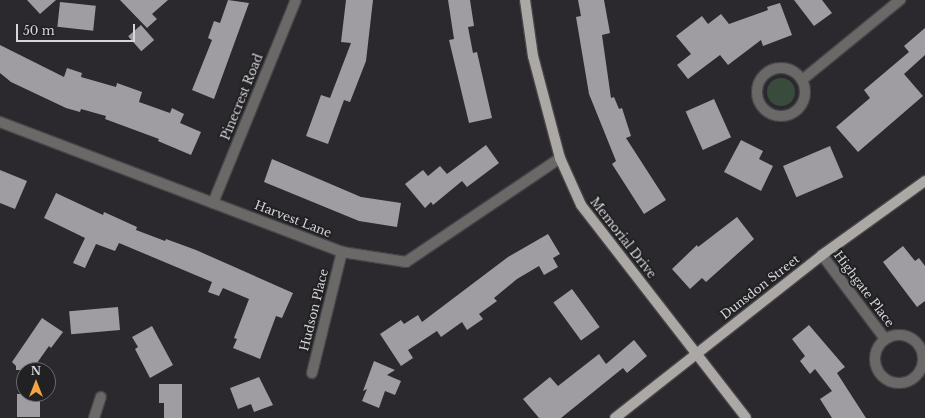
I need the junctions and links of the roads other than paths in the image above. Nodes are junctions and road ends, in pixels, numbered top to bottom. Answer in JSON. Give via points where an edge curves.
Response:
{"nodes":[{"id":1,"x":296,"y":0,"type":"edge"},
{"id":2,"x":524,"y":0,"type":"edge"},
{"id":3,"x":900,"y":0,"type":"edge"},
{"id":4,"x":802,"y":80,"type":"junction"},
{"id":5,"x":0,"y":122,"type":"edge"},
{"id":6,"x":560,"y":158,"type":"junction"},
{"id":7,"x":925,"y":181,"type":"edge"},
{"id":8,"x":213,"y":203,"type":"junction"},
{"id":9,"x":342,"y":252,"type":"junction"},
{"id":10,"x":822,"y":255,"type":"junction"},
{"id":11,"x":886,"y":339,"type":"junction"},
{"id":12,"x":695,"y":354,"type":"junction"},
{"id":13,"x":312,"y":373,"type":"dead end"},
{"id":14,"x":101,"y":397,"type":"dead end"},
{"id":15,"x":94,"y":418,"type":"edge"},
{"id":16,"x":615,"y":418,"type":"edge"},
{"id":17,"x":746,"y":418,"type":"edge"}],
"edges":[{"from":1,"to":8,"type":"street","name":"Pinecrest Road"},
{"from":2,"to":6,"type":"main road","name":"Memorial Drive","via":[[533,56]]},
{"from":3,"to":4,"type":"street"},
{"from":4,"to":4,"type":"street","via":[[790,70],[782,68],[770,71],[760,80],[757,87],[760,104],[778,116],[793,113],[803,102],[805,87]]},
{"from":5,"to":8,"type":"street","name":"Harvest Lane"},
{"from":6,"to":9,"type":"street","name":"Harvest Lane","via":[[406,262]]},
{"from":6,"to":12,"type":"main road","name":"Memorial Drive","via":[[581,205]]},
{"from":7,"to":10,"type":"main road","name":"Dunsdon Street"},
{"from":8,"to":9,"type":"street","name":"Harvest Lane"},
{"from":9,"to":13,"type":"street","name":"Hudson Place"},
{"from":10,"to":11,"type":"street","name":"Highgate Place"},
{"from":10,"to":12,"type":"main road","name":"Dunsdon Street"},
{"from":11,"to":11,"type":"street","name":"Highgate Place","via":[[877,352],[877,368],[892,382],[903,382],[913,378],[920,371],[923,360],[922,350],[916,341],[896,335]]},
{"from":12,"to":16,"type":"main road","name":"Dunsdon Street"},
{"from":12,"to":17,"type":"main road","name":"Memorial Drive"},
{"from":14,"to":15,"type":"street"}]}
